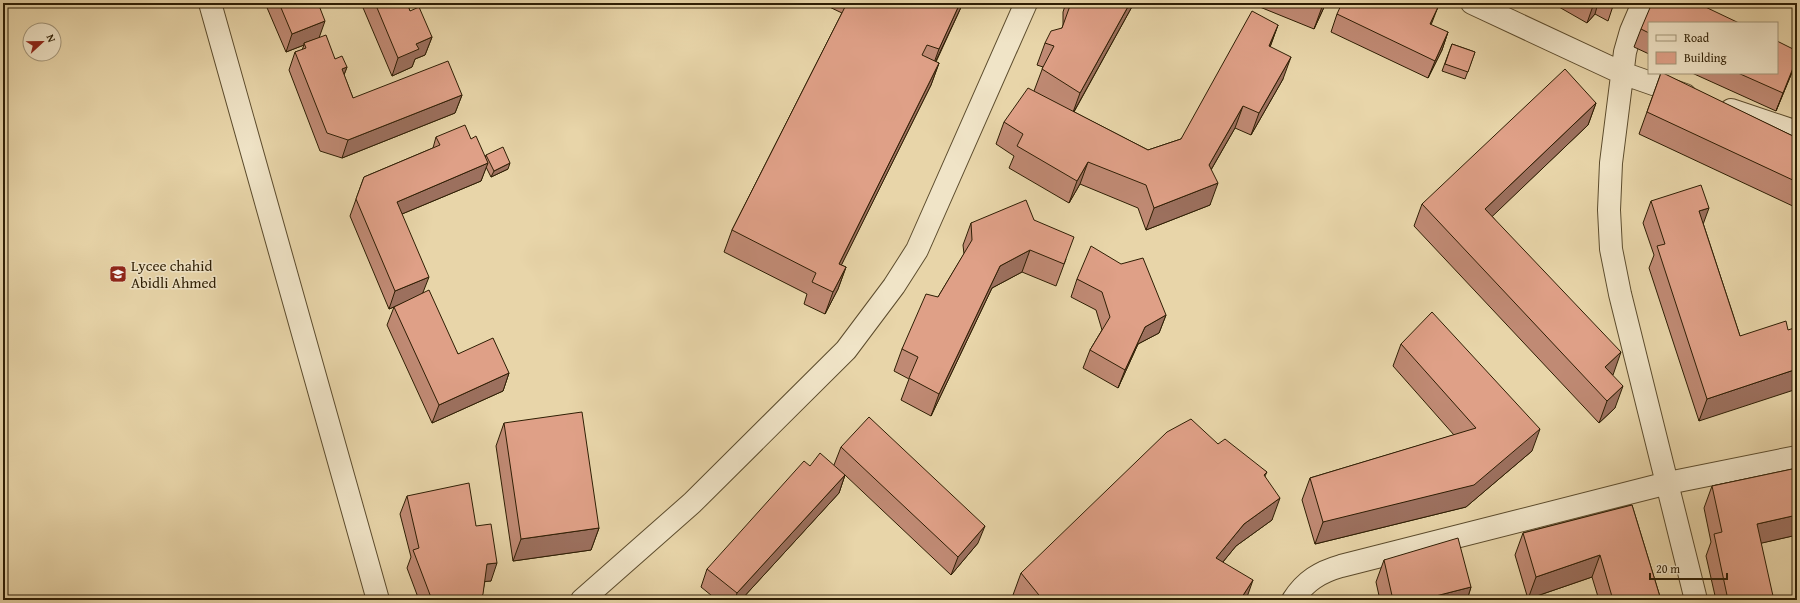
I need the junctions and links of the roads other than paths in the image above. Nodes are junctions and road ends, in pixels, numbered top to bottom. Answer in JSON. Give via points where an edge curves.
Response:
{"nodes":[{"id":1,"x":210,"y":3,"type":"edge"},
{"id":2,"x":1026,"y":3,"type":"edge"},
{"id":3,"x":1472,"y":3,"type":"edge"},
{"id":4,"x":1643,"y":3,"type":"edge"},
{"id":5,"x":1622,"y":73,"type":"junction"},
{"id":6,"x":1797,"y":132,"type":"edge"},
{"id":7,"x":1797,"y":457,"type":"edge"},
{"id":8,"x":1668,"y":483,"type":"junction"},
{"id":9,"x":378,"y":600,"type":"edge"},
{"id":10,"x":582,"y":600,"type":"edge"},
{"id":11,"x":1293,"y":600,"type":"edge"},
{"id":12,"x":1696,"y":600,"type":"edge"}],
"edges":[{"from":1,"to":9,"type":"street"},
{"from":2,"to":10,"type":"street","via":[[916,250],[894,286],[846,350],[692,504]]},
{"from":3,"to":5,"type":"street"},
{"from":4,"to":5,"type":"street","via":[[1624,52]]},
{"from":5,"to":6,"type":"street"},
{"from":5,"to":8,"type":"street","via":[[1611,163],[1611,249]]},
{"from":7,"to":8,"type":"street"},
{"from":8,"to":11,"type":"street","via":[[1326,570],[1306,584]]},
{"from":8,"to":12,"type":"street"}]}
